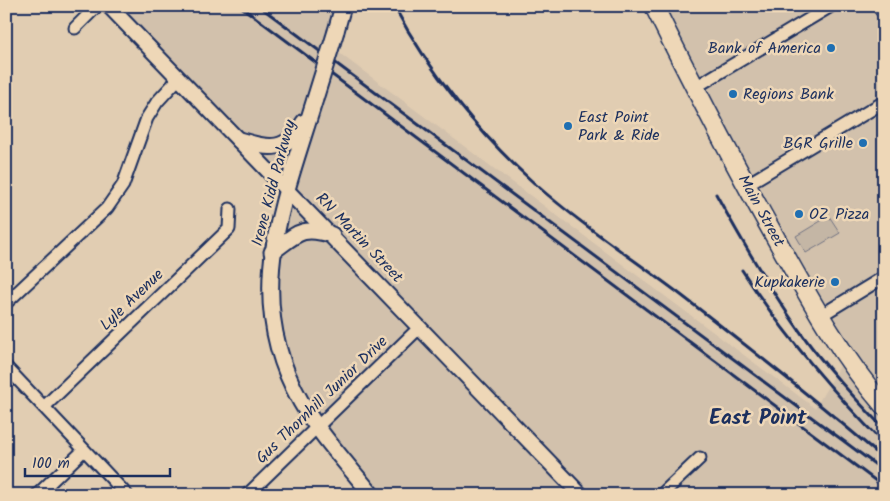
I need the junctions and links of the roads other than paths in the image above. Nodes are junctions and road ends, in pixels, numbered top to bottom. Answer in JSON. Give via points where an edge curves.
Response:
{"nodes":[{"id":1,"x":97,"y":6,"type":"edge"},
{"id":2,"x":109,"y":6,"type":"edge"},
{"id":3,"x":654,"y":6,"type":"edge"},
{"id":4,"x":831,"y":6,"type":"edge"},
{"id":5,"x":339,"y":9,"type":"edge"},
{"id":6,"x":75,"y":28,"type":"dead end"},
{"id":7,"x":179,"y":78,"type":"junction"},
{"id":8,"x":694,"y":88,"type":"junction"},
{"id":9,"x":884,"y":102,"type":"edge"},
{"id":10,"x":314,"y":104,"type":"junction"},
{"id":11,"x":240,"y":140,"type":"junction"},
{"id":12,"x":746,"y":185,"type":"junction"},
{"id":13,"x":288,"y":189,"type":"junction"},
{"id":14,"x":230,"y":209,"type":"dead end"},
{"id":15,"x":332,"y":235,"type":"junction"},
{"id":16,"x":272,"y":252,"type":"junction"},
{"id":17,"x":884,"y":276,"type":"edge"},
{"id":18,"x":6,"y":303,"type":"edge"},
{"id":19,"x":820,"y":316,"type":"junction"},
{"id":20,"x":420,"y":327,"type":"junction"},
{"id":21,"x":6,"y":367,"type":"edge"},
{"id":22,"x":884,"y":406,"type":"edge"},
{"id":23,"x":44,"y":407,"type":"junction"},
{"id":24,"x":318,"y":427,"type":"junction"},
{"id":25,"x":84,"y":450,"type":"junction"},
{"id":26,"x":700,"y":458,"type":"dead end"},
{"id":27,"x":37,"y":495,"type":"edge"},
{"id":28,"x":127,"y":495,"type":"edge"},
{"id":29,"x":247,"y":495,"type":"edge"},
{"id":30,"x":372,"y":495,"type":"edge"},
{"id":31,"x":582,"y":495,"type":"edge"},
{"id":32,"x":662,"y":495,"type":"edge"}],
"edges":[{"from":1,"to":6,"type":"street"},
{"from":2,"to":7,"type":"street","name":"RN Martin Street"},
{"from":3,"to":8,"type":"main road","name":"Main Street"},
{"from":4,"to":8,"type":"street"},
{"from":5,"to":10,"type":"main road","name":"Irene Kidd Parkway","bridge":true,"via":[[336,31]]},
{"from":7,"to":11,"type":"street","name":"RN Martin Street"},
{"from":7,"to":18,"type":"street","via":[[147,118],[123,185],[110,204]]},
{"from":8,"to":12,"type":"main road","name":"Main Street"},
{"from":9,"to":12,"type":"street"},
{"from":10,"to":11,"type":"main road","via":[[296,136],[284,144],[265,147]]},
{"from":10,"to":13,"type":"main road","name":"Irene Kidd Parkway"},
{"from":11,"to":13,"type":"street","name":"RN Martin Street"},
{"from":12,"to":19,"type":"main road","name":"Main Street"},
{"from":13,"to":15,"type":"street","name":"RN Martin Street"},
{"from":13,"to":16,"type":"main road","name":"Irene Kidd Parkway"},
{"from":14,"to":23,"type":"street","name":"Lyle Avenue","via":[[229,229]]},
{"from":15,"to":16,"type":"main road","via":[[311,229],[295,235]]},
{"from":15,"to":20,"type":"street","name":"RN Martin Street"},
{"from":16,"to":24,"type":"main road","name":"Irene Kidd Parkway","via":[[271,303],[278,345],[301,402]]},
{"from":17,"to":19,"type":"street"},
{"from":19,"to":22,"type":"main road","name":"Main Street","via":[[845,356]]},
{"from":20,"to":24,"type":"street","name":"Gus Thornhill Junior Drive"},
{"from":20,"to":31,"type":"street","name":"RN Martin Street"},
{"from":21,"to":23,"type":"street"},
{"from":23,"to":25,"type":"street"},
{"from":24,"to":29,"type":"street","name":"Gus Thornhill Junior Drive"},
{"from":24,"to":30,"type":"main road","name":"Irene Kidd Parkway"},
{"from":25,"to":27,"type":"street"},
{"from":25,"to":28,"type":"street"},
{"from":26,"to":32,"type":"street"}]}
